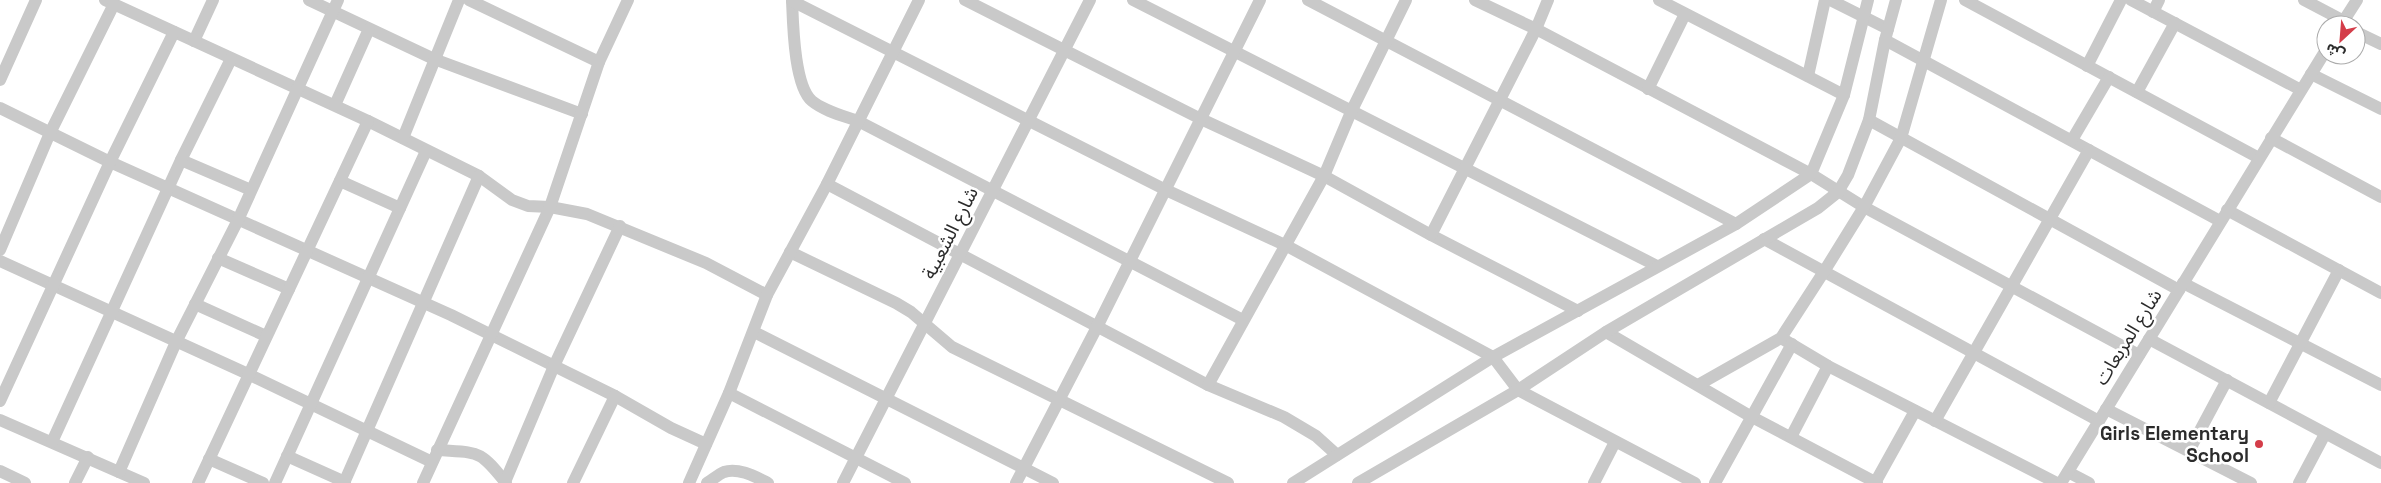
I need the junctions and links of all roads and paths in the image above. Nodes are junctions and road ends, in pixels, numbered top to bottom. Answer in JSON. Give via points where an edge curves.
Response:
{"nodes":[{"id":1,"x":36,"y":0,"type":"edge"},
{"id":2,"x":213,"y":0,"type":"edge"},
{"id":3,"x":309,"y":0,"type":"edge"},
{"id":4,"x":458,"y":0,"type":"edge"},
{"id":5,"x":469,"y":0,"type":"edge"},
{"id":6,"x":628,"y":0,"type":"edge"},
{"id":7,"x":919,"y":0,"type":"edge"},
{"id":8,"x":965,"y":0,"type":"edge"},
{"id":9,"x":1090,"y":0,"type":"edge"},
{"id":10,"x":1133,"y":0,"type":"edge"},
{"id":11,"x":1260,"y":0,"type":"edge"},
{"id":12,"x":1308,"y":0,"type":"edge"},
{"id":13,"x":1406,"y":0,"type":"edge"},
{"id":14,"x":1475,"y":0,"type":"edge"},
{"id":15,"x":1548,"y":0,"type":"edge"},
{"id":16,"x":1659,"y":0,"type":"edge"},
{"id":17,"x":1825,"y":0,"type":"edge"},
{"id":18,"x":1830,"y":0,"type":"edge"},
{"id":19,"x":1868,"y":0,"type":"edge"},
{"id":20,"x":1896,"y":0,"type":"edge"},
{"id":21,"x":1941,"y":0,"type":"edge"},
{"id":22,"x":1965,"y":0,"type":"edge"},
{"id":23,"x":2121,"y":0,"type":"edge"},
{"id":24,"x":2131,"y":0,"type":"edge"},
{"id":25,"x":2159,"y":0,"type":"edge"},
{"id":26,"x":2304,"y":0,"type":"edge"},
{"id":27,"x":2357,"y":0,"type":"edge"},
{"id":28,"x":792,"y":1,"type":"edge"},
{"id":29,"x":109,"y":2,"type":"edge"},
{"id":30,"x":336,"y":6,"type":"edge"},
{"id":31,"x":1684,"y":8,"type":"edge"},
{"id":32,"x":2153,"y":12,"type":"junction"},
{"id":33,"x":2328,"y":15,"type":"edge"},
{"id":34,"x":2348,"y":15,"type":"edge"},
{"id":35,"x":1863,"y":17,"type":"junction"},
{"id":36,"x":2175,"y":23,"type":"junction"},
{"id":37,"x":1536,"y":29,"type":"junction"},
{"id":38,"x":369,"y":30,"type":"junction"},
{"id":39,"x":174,"y":32,"type":"junction"},
{"id":40,"x":1886,"y":34,"type":"junction"},
{"id":41,"x":2366,"y":37,"type":"edge"},
{"id":42,"x":1387,"y":40,"type":"junction"},
{"id":43,"x":194,"y":41,"type":"junction"},
{"id":44,"x":2381,"y":44,"type":"edge"},
{"id":45,"x":1064,"y":51,"type":"junction"},
{"id":46,"x":893,"y":52,"type":"junction"},
{"id":47,"x":1234,"y":52,"type":"junction"},
{"id":48,"x":231,"y":59,"type":"junction"},
{"id":49,"x":434,"y":59,"type":"junction"},
{"id":50,"x":599,"y":62,"type":"junction"},
{"id":51,"x":1925,"y":62,"type":"junction"},
{"id":52,"x":2317,"y":65,"type":"edge"},
{"id":53,"x":2087,"y":66,"type":"junction"},
{"id":54,"x":2311,"y":74,"type":"junction"},
{"id":55,"x":1808,"y":76,"type":"junction"},
{"id":56,"x":2109,"y":77,"type":"junction"},
{"id":57,"x":0,"y":80,"type":"edge"},
{"id":58,"x":297,"y":88,"type":"junction"},
{"id":59,"x":1648,"y":89,"type":"junction"},
{"id":60,"x":2301,"y":90,"type":"junction"},
{"id":61,"x":2137,"y":92,"type":"junction"},
{"id":62,"x":1844,"y":95,"type":"junction"},
{"id":63,"x":1500,"y":99,"type":"junction"},
{"id":64,"x":335,"y":105,"type":"junction"},
{"id":65,"x":0,"y":108,"type":"edge"},
{"id":66,"x":2381,"y":109,"type":"edge"},
{"id":67,"x":1351,"y":112,"type":"junction"},
{"id":68,"x":582,"y":114,"type":"junction"},
{"id":69,"x":1201,"y":119,"type":"junction"},
{"id":70,"x":1869,"y":120,"type":"junction"},
{"id":71,"x":368,"y":121,"type":"junction"},
{"id":72,"x":858,"y":121,"type":"junction"},
{"id":73,"x":1029,"y":121,"type":"junction"},
{"id":74,"x":50,"y":133,"type":"junction"},
{"id":75,"x":402,"y":138,"type":"junction"},
{"id":76,"x":1901,"y":138,"type":"junction"},
{"id":77,"x":2271,"y":138,"type":"junction"},
{"id":78,"x":2072,"y":140,"type":"junction"},
{"id":79,"x":2089,"y":150,"type":"junction"},
{"id":80,"x":426,"y":151,"type":"junction"},
{"id":81,"x":2259,"y":158,"type":"junction"},
{"id":82,"x":182,"y":160,"type":"junction"},
{"id":83,"x":110,"y":162,"type":"junction"},
{"id":84,"x":1463,"y":169,"type":"junction"},
{"id":85,"x":1811,"y":174,"type":"junction"},
{"id":86,"x":479,"y":176,"type":"junction"},
{"id":87,"x":1324,"y":176,"type":"junction"},
{"id":88,"x":340,"y":181,"type":"junction"},
{"id":89,"x":827,"y":184,"type":"junction"},
{"id":90,"x":168,"y":188,"type":"junction"},
{"id":91,"x":251,"y":190,"type":"junction"},
{"id":92,"x":993,"y":190,"type":"junction"},
{"id":93,"x":1166,"y":190,"type":"junction"},
{"id":94,"x":1838,"y":192,"type":"junction"},
{"id":95,"x":2381,"y":197,"type":"edge"},
{"id":96,"x":1864,"y":206,"type":"junction"},
{"id":97,"x":550,"y":207,"type":"junction"},
{"id":98,"x":400,"y":208,"type":"junction"},
{"id":99,"x":2223,"y":215,"type":"junction"},
{"id":100,"x":2050,"y":218,"type":"junction"},
{"id":101,"x":238,"y":220,"type":"junction"},
{"id":102,"x":1736,"y":224,"type":"junction"},
{"id":103,"x":620,"y":226,"type":"junction"},
{"id":104,"x":1431,"y":235,"type":"junction"},
{"id":105,"x":1764,"y":239,"type":"junction"},
{"id":106,"x":1287,"y":246,"type":"junction"},
{"id":107,"x":0,"y":250,"type":"edge"},
{"id":108,"x":307,"y":250,"type":"junction"},
{"id":109,"x":790,"y":252,"type":"junction"},
{"id":110,"x":960,"y":254,"type":"junction"},
{"id":111,"x":218,"y":258,"type":"junction"},
{"id":112,"x":0,"y":261,"type":"edge"},
{"id":113,"x":1130,"y":261,"type":"junction"},
{"id":114,"x":1657,"y":266,"type":"junction"},
{"id":115,"x":1825,"y":270,"type":"junction"},
{"id":116,"x":2338,"y":270,"type":"junction"},
{"id":117,"x":368,"y":277,"type":"junction"},
{"id":118,"x":54,"y":285,"type":"junction"},
{"id":119,"x":2012,"y":286,"type":"junction"},
{"id":120,"x":2181,"y":286,"type":"junction"},
{"id":121,"x":289,"y":289,"type":"junction"},
{"id":122,"x":2381,"y":293,"type":"edge"},
{"id":123,"x":767,"y":295,"type":"junction"},
{"id":124,"x":424,"y":303,"type":"junction"},
{"id":125,"x":195,"y":304,"type":"junction"},
{"id":126,"x":111,"y":311,"type":"junction"},
{"id":127,"x":1578,"y":311,"type":"junction"},
{"id":128,"x":1243,"y":320,"type":"junction"},
{"id":129,"x":926,"y":325,"type":"junction"},
{"id":130,"x":1097,"y":327,"type":"junction"},
{"id":131,"x":754,"y":332,"type":"junction"},
{"id":132,"x":1606,"y":332,"type":"junction"},
{"id":133,"x":492,"y":335,"type":"junction"},
{"id":134,"x":266,"y":336,"type":"junction"},
{"id":135,"x":2149,"y":339,"type":"junction"},
{"id":136,"x":1786,"y":341,"type":"junction"},
{"id":137,"x":176,"y":342,"type":"junction"},
{"id":138,"x":2299,"y":344,"type":"junction"},
{"id":139,"x":1974,"y":353,"type":"junction"},
{"id":140,"x":2139,"y":355,"type":"junction"},
{"id":141,"x":1494,"y":357,"type":"junction"},
{"id":142,"x":554,"y":366,"type":"junction"},
{"id":143,"x":1828,"y":366,"type":"junction"},
{"id":144,"x":248,"y":374,"type":"junction"},
{"id":145,"x":2227,"y":380,"type":"junction"},
{"id":146,"x":1208,"y":385,"type":"junction"},
{"id":147,"x":1698,"y":385,"type":"junction"},
{"id":148,"x":2381,"y":385,"type":"edge"},
{"id":149,"x":1518,"y":390,"type":"junction"},
{"id":150,"x":729,"y":393,"type":"junction"},
{"id":151,"x":615,"y":396,"type":"junction"},
{"id":152,"x":886,"y":398,"type":"junction"},
{"id":153,"x":1059,"y":400,"type":"junction"},
{"id":154,"x":0,"y":401,"type":"edge"},
{"id":155,"x":2269,"y":403,"type":"junction"},
{"id":156,"x":311,"y":404,"type":"junction"},
{"id":157,"x":2106,"y":409,"type":"junction"},
{"id":158,"x":1915,"y":411,"type":"junction"},
{"id":159,"x":1750,"y":416,"type":"junction"},
{"id":160,"x":0,"y":420,"type":"edge"},
{"id":161,"x":1935,"y":421,"type":"junction"},
{"id":162,"x":2099,"y":421,"type":"junction"},
{"id":163,"x":367,"y":432,"type":"junction"},
{"id":164,"x":2325,"y":434,"type":"junction"},
{"id":165,"x":1792,"y":437,"type":"junction"},
{"id":166,"x":52,"y":442,"type":"junction"},
{"id":167,"x":1615,"y":442,"type":"junction"},
{"id":168,"x":706,"y":444,"type":"junction"},
{"id":169,"x":2190,"y":450,"type":"junction"},
{"id":170,"x":1337,"y":455,"type":"junction"},
{"id":171,"x":288,"y":456,"type":"junction"},
{"id":172,"x":434,"y":456,"type":"junction"},
{"id":173,"x":88,"y":458,"type":"junction"},
{"id":174,"x":855,"y":458,"type":"junction"},
{"id":175,"x":209,"y":459,"type":"junction"},
{"id":176,"x":2381,"y":463,"type":"edge"},
{"id":177,"x":1023,"y":469,"type":"junction"},
{"id":178,"x":0,"y":472,"type":"edge"},
{"id":179,"x":120,"y":472,"type":"junction"},
{"id":180,"x":2065,"y":478,"type":"edge"},
{"id":181,"x":505,"y":482,"type":"edge"},
{"id":182,"x":25,"y":483,"type":"edge"},
{"id":183,"x":75,"y":483,"type":"edge"},
{"id":184,"x":144,"y":483,"type":"edge"},
{"id":185,"x":198,"y":483,"type":"edge"},
{"id":186,"x":263,"y":483,"type":"edge"},
{"id":187,"x":275,"y":483,"type":"edge"},
{"id":188,"x":344,"y":483,"type":"edge"},
{"id":189,"x":423,"y":483,"type":"edge"},
{"id":190,"x":573,"y":483,"type":"edge"},
{"id":191,"x":689,"y":483,"type":"edge"},
{"id":192,"x":707,"y":483,"type":"edge"},
{"id":193,"x":768,"y":483,"type":"edge"},
{"id":194,"x":843,"y":483,"type":"edge"},
{"id":195,"x":905,"y":483,"type":"edge"},
{"id":196,"x":1016,"y":483,"type":"edge"},
{"id":197,"x":1053,"y":483,"type":"edge"},
{"id":198,"x":1228,"y":483,"type":"edge"},
{"id":199,"x":1293,"y":483,"type":"edge"},
{"id":200,"x":1358,"y":483,"type":"edge"},
{"id":201,"x":1594,"y":483,"type":"edge"},
{"id":202,"x":1696,"y":483,"type":"edge"},
{"id":203,"x":1715,"y":483,"type":"edge"},
{"id":204,"x":1875,"y":483,"type":"edge"},
{"id":205,"x":2057,"y":483,"type":"edge"},
{"id":206,"x":2089,"y":483,"type":"edge"},
{"id":207,"x":2251,"y":483,"type":"edge"},
{"id":208,"x":2299,"y":483,"type":"edge"}],
"edges":[{"from":1,"to":57,"type":"street"},
{"from":2,"to":43,"type":"street"},
{"from":3,"to":30,"type":"street"},
{"from":4,"to":49,"type":"street"},
{"from":5,"to":50,"type":"street"},
{"from":6,"to":50,"type":"street"},
{"from":7,"to":46,"type":"street"},
{"from":8,"to":45,"type":"street"},
{"from":9,"to":45,"type":"street","name":"شارع الشعبية"},
{"from":10,"to":47,"type":"street"},
{"from":11,"to":47,"type":"street"},
{"from":12,"to":42,"type":"street"},
{"from":13,"to":42,"type":"street"},
{"from":14,"to":37,"type":"street"},
{"from":15,"to":37,"type":"street"},
{"from":16,"to":31,"type":"street"},
{"from":17,"to":55,"type":"street"},
{"from":18,"to":35,"type":"street"},
{"from":19,"to":35,"type":"street"},
{"from":20,"to":40,"type":"street"},
{"from":21,"to":51,"type":"street"},
{"from":22,"to":53,"type":"street"},
{"from":23,"to":53,"type":"street"},
{"from":24,"to":32,"type":"street"},
{"from":25,"to":32,"type":"street"},
{"from":26,"to":33,"type":"street"},
{"from":27,"to":34,"type":"street"},
{"from":28,"to":46,"type":"street"},
{"from":28,"to":72,"type":"street","via":[[794,49],[806,94],[818,106]]},
{"from":29,"to":39,"type":"street"},
{"from":29,"to":74,"type":"street"},
{"from":30,"to":38,"type":"street"},
{"from":30,"to":58,"type":"street"},
{"from":31,"to":55,"type":"street"},
{"from":31,"to":59,"type":"street"},
{"from":32,"to":36,"type":"street"},
{"from":35,"to":40,"type":"street"},
{"from":35,"to":62,"type":"street"},
{"from":36,"to":60,"type":"street"},
{"from":36,"to":61,"type":"street"},
{"from":37,"to":59,"type":"street"},
{"from":37,"to":63,"type":"street"},
{"from":38,"to":49,"type":"street"},
{"from":38,"to":64,"type":"street"},
{"from":39,"to":43,"type":"street"},
{"from":39,"to":83,"type":"street"},
{"from":40,"to":51,"type":"street"},
{"from":40,"to":70,"type":"street"},
{"from":41,"to":44,"type":"street"},
{"from":42,"to":63,"type":"street"},
{"from":42,"to":67,"type":"street"},
{"from":43,"to":48,"type":"street"},
{"from":45,"to":69,"type":"street"},
{"from":45,"to":73,"type":"street","name":"شارع الشعبية"},
{"from":46,"to":72,"type":"street"},
{"from":46,"to":73,"type":"street"},
{"from":47,"to":67,"type":"street"},
{"from":47,"to":69,"type":"street"},
{"from":48,"to":58,"type":"street"},
{"from":48,"to":82,"type":"street"},
{"from":49,"to":68,"type":"street"},
{"from":49,"to":75,"type":"street"},
{"from":50,"to":68,"type":"street"},
{"from":51,"to":76,"type":"street"},
{"from":51,"to":78,"type":"street"},
{"from":52,"to":54,"type":"street","name":"شارع المربعات"},
{"from":53,"to":56,"type":"street"},
{"from":54,"to":60,"type":"street","name":"شارع المربعات"},
{"from":54,"to":66,"type":"street"},
{"from":55,"to":62,"type":"street"},
{"from":56,"to":61,"type":"street"},
{"from":56,"to":78,"type":"street"},
{"from":58,"to":64,"type":"street"},
{"from":58,"to":91,"type":"street"},
{"from":59,"to":85,"type":"street"},
{"from":60,"to":77,"type":"street","name":"شارع المربعات"},
{"from":61,"to":81,"type":"street"},
{"from":62,"to":85,"type":"street"},
{"from":63,"to":84,"type":"street"},
{"from":63,"to":102,"type":"street"},
{"from":64,"to":71,"type":"street"},
{"from":65,"to":74,"type":"street"},
{"from":67,"to":84,"type":"street"},
{"from":67,"to":87,"type":"street"},
{"from":68,"to":97,"type":"street"},
{"from":69,"to":87,"type":"street"},
{"from":69,"to":93,"type":"street"},
{"from":70,"to":76,"type":"street"},
{"from":70,"to":94,"type":"street"},
{"from":71,"to":75,"type":"street"},
{"from":71,"to":88,"type":"street"},
{"from":72,"to":89,"type":"street"},
{"from":72,"to":92,"type":"street"},
{"from":73,"to":92,"type":"street","name":"شارع الشعبية"},
{"from":73,"to":93,"type":"street"},
{"from":74,"to":83,"type":"street"},
{"from":74,"to":107,"type":"street"},
{"from":75,"to":80,"type":"street"},
{"from":76,"to":96,"type":"street"},
{"from":76,"to":100,"type":"street"},
{"from":77,"to":81,"type":"street","name":"شارع المربعات"},
{"from":77,"to":95,"type":"street"},
{"from":78,"to":79,"type":"street"},
{"from":79,"to":99,"type":"street"},
{"from":79,"to":100,"type":"street"},
{"from":80,"to":86,"type":"street"},
{"from":80,"to":98,"type":"street"},
{"from":81,"to":99,"type":"street","name":"شارع المربعات"},
{"from":82,"to":90,"type":"street"},
{"from":82,"to":91,"type":"street"},
{"from":83,"to":90,"type":"street"},
{"from":83,"to":118,"type":"street"},
{"from":84,"to":104,"type":"street"},
{"from":84,"to":114,"type":"street"},
{"from":85,"to":94,"type":"street"},
{"from":85,"to":102,"type":"street"},
{"from":86,"to":97,"type":"street","via":[[512,200],[528,206]]},
{"from":86,"to":124,"type":"street"},
{"from":87,"to":104,"type":"street"},
{"from":87,"to":106,"type":"street"},
{"from":88,"to":98,"type":"street"},
{"from":88,"to":108,"type":"street"},
{"from":89,"to":109,"type":"street"},
{"from":89,"to":110,"type":"street"},
{"from":90,"to":101,"type":"street"},
{"from":90,"to":126,"type":"street"},
{"from":91,"to":101,"type":"street"},
{"from":92,"to":110,"type":"street","name":"شارع الشعبية"},
{"from":92,"to":113,"type":"street"},
{"from":93,"to":106,"type":"street"},
{"from":93,"to":113,"type":"street"},
{"from":94,"to":96,"type":"street"},
{"from":94,"to":105,"type":"street","via":[[1818,208]]},
{"from":96,"to":115,"type":"street"},
{"from":96,"to":119,"type":"street"},
{"from":97,"to":103,"type":"street","via":[[588,214]]},
{"from":97,"to":133,"type":"street"},
{"from":98,"to":117,"type":"street"},
{"from":99,"to":116,"type":"street"},
{"from":99,"to":120,"type":"street","name":"شارع المربعات"},
{"from":100,"to":119,"type":"street"},
{"from":100,"to":120,"type":"street"},
{"from":101,"to":108,"type":"street"},
{"from":101,"to":111,"type":"street"},
{"from":102,"to":114,"type":"street"},
{"from":103,"to":123,"type":"street","via":[[706,263]]},
{"from":103,"to":142,"type":"street"},
{"from":104,"to":127,"type":"street"},
{"from":105,"to":115,"type":"street"},
{"from":105,"to":132,"type":"street"},
{"from":106,"to":128,"type":"street"},
{"from":106,"to":141,"type":"street"},
{"from":108,"to":117,"type":"street"},
{"from":108,"to":121,"type":"street"},
{"from":109,"to":123,"type":"street"},
{"from":109,"to":129,"type":"street","via":[[896,302]]},
{"from":110,"to":129,"type":"street","name":"شارع الشعبية"},
{"from":110,"to":130,"type":"street"},
{"from":111,"to":121,"type":"street"},
{"from":111,"to":125,"type":"street"},
{"from":112,"to":118,"type":"street"},
{"from":113,"to":128,"type":"street"},
{"from":113,"to":130,"type":"street"},
{"from":114,"to":127,"type":"street"},
{"from":115,"to":136,"type":"street"},
{"from":115,"to":139,"type":"street"},
{"from":116,"to":122,"type":"street"},
{"from":116,"to":138,"type":"street"},
{"from":117,"to":124,"type":"street"},
{"from":117,"to":156,"type":"street"},
{"from":118,"to":126,"type":"street"},
{"from":118,"to":154,"type":"street"},
{"from":119,"to":139,"type":"street"},
{"from":119,"to":140,"type":"street"},
{"from":120,"to":135,"type":"street","name":"شارع المربعات"},
{"from":120,"to":138,"type":"street"},
{"from":121,"to":134,"type":"street"},
{"from":123,"to":131,"type":"street"},
{"from":124,"to":133,"type":"street"},
{"from":124,"to":163,"type":"street"},
{"from":125,"to":134,"type":"street"},
{"from":125,"to":137,"type":"street"},
{"from":126,"to":137,"type":"street"},
{"from":126,"to":166,"type":"street"},
{"from":127,"to":141,"type":"street"},
{"from":128,"to":146,"type":"street"},
{"from":129,"to":152,"type":"street","name":"شارع الشعبية"},
{"from":129,"to":153,"type":"street","via":[[952,347]]},
{"from":130,"to":146,"type":"street"},
{"from":130,"to":153,"type":"street"},
{"from":131,"to":150,"type":"street"},
{"from":131,"to":152,"type":"street"},
{"from":132,"to":147,"type":"street"},
{"from":132,"to":149,"type":"street"},
{"from":133,"to":142,"type":"street"},
{"from":133,"to":172,"type":"street"},
{"from":134,"to":144,"type":"street"},
{"from":135,"to":140,"type":"street","name":"شارع المربعات"},
{"from":135,"to":145,"type":"street"},
{"from":136,"to":143,"type":"street"},
{"from":136,"to":147,"type":"street"},
{"from":136,"to":159,"type":"street"},
{"from":137,"to":144,"type":"street"},
{"from":137,"to":179,"type":"street"},
{"from":138,"to":148,"type":"street"},
{"from":138,"to":155,"type":"street"},
{"from":139,"to":161,"type":"street"},
{"from":139,"to":162,"type":"street"},
{"from":140,"to":157,"type":"street","name":"شارع المربعات"},
{"from":141,"to":149,"type":"street"},
{"from":141,"to":170,"type":"street"},
{"from":142,"to":151,"type":"street"},
{"from":142,"to":181,"type":"street"},
{"from":143,"to":158,"type":"street"},
{"from":143,"to":165,"type":"street"},
{"from":144,"to":156,"type":"street"},
{"from":144,"to":175,"type":"street"},
{"from":145,"to":155,"type":"street"},
{"from":145,"to":169,"type":"street"},
{"from":146,"to":170,"type":"street","via":[[1284,417],[1316,436]]},
{"from":147,"to":159,"type":"street"},
{"from":149,"to":167,"type":"street"},
{"from":149,"to":200,"type":"street"},
{"from":150,"to":168,"type":"street"},
{"from":150,"to":174,"type":"street"},
{"from":151,"to":168,"type":"street"},
{"from":151,"to":190,"type":"street"},
{"from":152,"to":174,"type":"street","name":"شارع الشعبية"},
{"from":152,"to":177,"type":"street"},
{"from":153,"to":177,"type":"street"},
{"from":153,"to":198,"type":"street"},
{"from":155,"to":164,"type":"street"},
{"from":156,"to":163,"type":"street"},
{"from":156,"to":171,"type":"street"},
{"from":157,"to":162,"type":"street","name":"شارع المربعات"},
{"from":157,"to":169,"type":"street"},
{"from":158,"to":161,"type":"street"},
{"from":158,"to":204,"type":"street"},
{"from":159,"to":165,"type":"street"},
{"from":159,"to":203,"type":"street"},
{"from":160,"to":166,"type":"street"},
{"from":161,"to":205,"type":"street"},
{"from":162,"to":180,"type":"street","name":"شارع المربعات"},
{"from":163,"to":172,"type":"street"},
{"from":163,"to":188,"type":"street"},
{"from":164,"to":176,"type":"street"},
{"from":164,"to":208,"type":"street"},
{"from":165,"to":204,"type":"street"},
{"from":166,"to":173,"type":"street"},
{"from":167,"to":201,"type":"street"},
{"from":167,"to":202,"type":"street"},
{"from":168,"to":191,"type":"street"},
{"from":169,"to":207,"type":"street"},
{"from":170,"to":199,"type":"street"},
{"from":171,"to":187,"type":"street"},
{"from":171,"to":188,"type":"street"},
{"from":172,"to":181,"type":"street","via":[[472,452],[482,456]]},
{"from":172,"to":189,"type":"street"},
{"from":173,"to":179,"type":"street"},
{"from":173,"to":183,"type":"street"},
{"from":174,"to":194,"type":"street","name":"شارع الشعبية"},
{"from":174,"to":195,"type":"street"},
{"from":175,"to":185,"type":"street"},
{"from":175,"to":186,"type":"street"},
{"from":177,"to":196,"type":"street"},
{"from":177,"to":197,"type":"street"},
{"from":178,"to":182,"type":"street"},
{"from":179,"to":184,"type":"street"},
{"from":180,"to":206,"type":"street"},
{"from":192,"to":193,"type":"street","via":[[724,472],[732,471]]}]}
